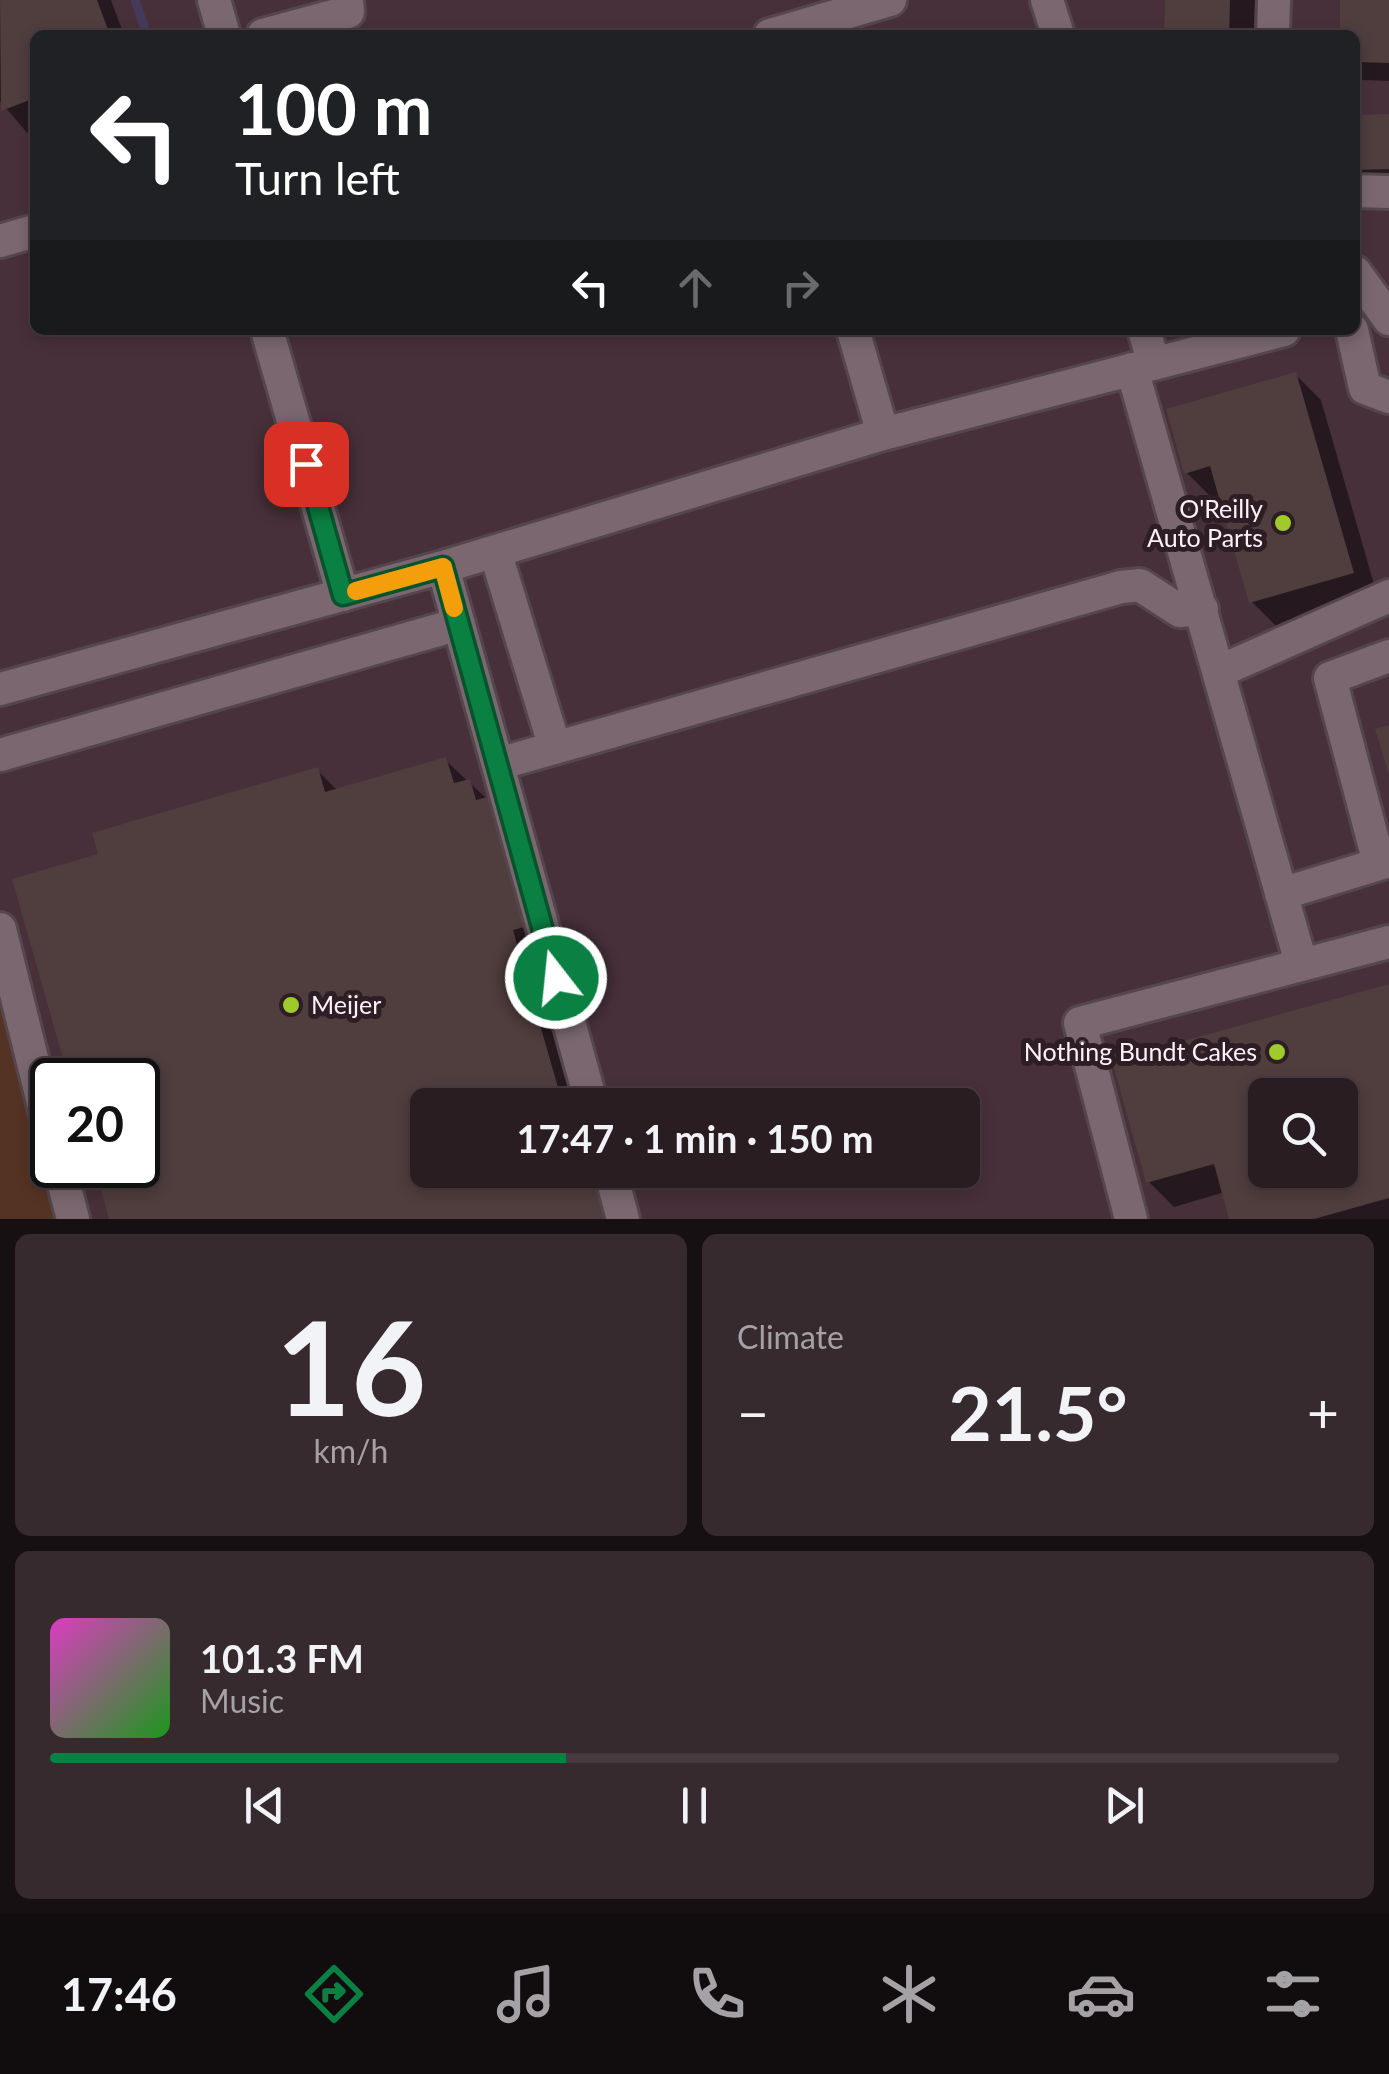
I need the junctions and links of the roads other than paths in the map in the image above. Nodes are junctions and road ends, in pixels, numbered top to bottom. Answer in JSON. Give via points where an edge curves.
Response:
{"nodes":[{"id":1,"x":214,"y":0,"type":"edge"},
{"id":2,"x":347,"y":0,"type":"edge"},
{"id":3,"x":890,"y":0,"type":"edge"},
{"id":4,"x":1048,"y":0,"type":"edge"},
{"id":5,"x":1274,"y":0,"type":"edge"},
{"id":6,"x":223,"y":30,"type":"edge"},
{"id":7,"x":282,"y":30,"type":"edge"},
{"id":8,"x":787,"y":30,"type":"edge"},
{"id":9,"x":1057,"y":30,"type":"edge"},
{"id":10,"x":1273,"y":30,"type":"edge"},
{"id":11,"x":1360,"y":191,"type":"edge"},
{"id":12,"x":1389,"y":192,"type":"edge"},
{"id":13,"x":30,"y":233,"type":"edge"},
{"id":14,"x":0,"y":241,"type":"edge"},
{"id":15,"x":1360,"y":279,"type":"edge"},
{"id":16,"x":1389,"y":318,"type":"edge"},
{"id":17,"x":1360,"y":328,"type":"edge"},
{"id":18,"x":1389,"y":328,"type":"edge"},
{"id":19,"x":269,"y":335,"type":"edge"},
{"id":20,"x":854,"y":335,"type":"edge"},
{"id":21,"x":1144,"y":335,"type":"edge"},
{"id":22,"x":1265,"y":335,"type":"edge"},
{"id":23,"x":1355,"y":335,"type":"edge"},
{"id":24,"x":1143,"y":367,"type":"junction"},
{"id":25,"x":1389,"y":397,"type":"edge"},
{"id":26,"x":883,"y":434,"type":"junction"},
{"id":27,"x":495,"y":551,"type":"junction"},
{"id":28,"x":443,"y":567,"type":"junction"},
{"id":29,"x":343,"y":595,"type":"junction"},
{"id":30,"x":1389,"y":596,"type":"edge"},
{"id":31,"x":1202,"y":609,"type":"junction"},
{"id":32,"x":459,"y":624,"type":"junction"},
{"id":33,"x":1389,"y":656,"type":"edge"},
{"id":34,"x":1220,"y":671,"type":"junction"},
{"id":35,"x":0,"y":690,"type":"edge"},
{"id":36,"x":555,"y":748,"type":"junction"},
{"id":37,"x":0,"y":755,"type":"edge"},
{"id":38,"x":498,"y":764,"type":"junction"},
{"id":39,"x":1384,"y":862,"type":"edge"},
{"id":40,"x":1281,"y":894,"type":"junction"},
{"id":41,"x":0,"y":929,"type":"edge"},
{"id":42,"x":1389,"y":942,"type":"edge"},
{"id":43,"x":1301,"y":963,"type":"junction"},
{"id":44,"x":32,"y":1058,"type":"edge"},
{"id":45,"x":587,"y":1088,"type":"edge"},
{"id":46,"x":65,"y":1188,"type":"edge"},
{"id":47,"x":615,"y":1188,"type":"edge"},
{"id":48,"x":72,"y":1219,"type":"edge"},
{"id":49,"x":623,"y":1219,"type":"edge"},
{"id":50,"x":1131,"y":1219,"type":"edge"}],
"edges":[{"from":1,"to":6,"type":"lane"},
{"from":2,"to":7,"type":"lane","via":[[348,12]]},
{"from":3,"to":8,"type":"lane"},
{"from":4,"to":9,"type":"lane"},
{"from":5,"to":10,"type":"lane"},
{"from":11,"to":12,"type":"lane"},
{"from":13,"to":14,"type":"lane"},
{"from":15,"to":16,"type":"lane"},
{"from":17,"to":18,"type":"lane"},
{"from":19,"to":29,"type":"lane"},
{"from":20,"to":26,"type":"lane"},
{"from":21,"to":24,"type":"lane"},
{"from":22,"to":24,"type":"lane"},
{"from":23,"to":25,"type":"lane","via":[[1365,388]]},
{"from":24,"to":26,"type":"lane"},
{"from":24,"to":31,"type":"lane"},
{"from":26,"to":27,"type":"lane"},
{"from":27,"to":28,"type":"lane"},
{"from":27,"to":36,"type":"lane"},
{"from":28,"to":29,"type":"lane"},
{"from":28,"to":32,"type":"lane"},
{"from":29,"to":35,"type":"lane"},
{"from":30,"to":34,"type":"lane"},
{"from":31,"to":34,"type":"lane"},
{"from":31,"to":36,"type":"lane","via":[[1180,612],[1140,584],[1121,587]]},
{"from":32,"to":37,"type":"lane"},
{"from":32,"to":38,"type":"lane"},
{"from":33,"to":39,"type":"lane","via":[[1330,678]]},
{"from":34,"to":40,"type":"lane"},
{"from":36,"to":38,"type":"lane"},
{"from":38,"to":45,"type":"lane"},
{"from":39,"to":40,"type":"lane"},
{"from":40,"to":43,"type":"lane"},
{"from":41,"to":44,"type":"lane"},
{"from":42,"to":43,"type":"lane"},
{"from":43,"to":50,"type":"lane","via":[[1080,1023]]},
{"from":46,"to":48,"type":"lane"},
{"from":47,"to":49,"type":"lane"}]}
